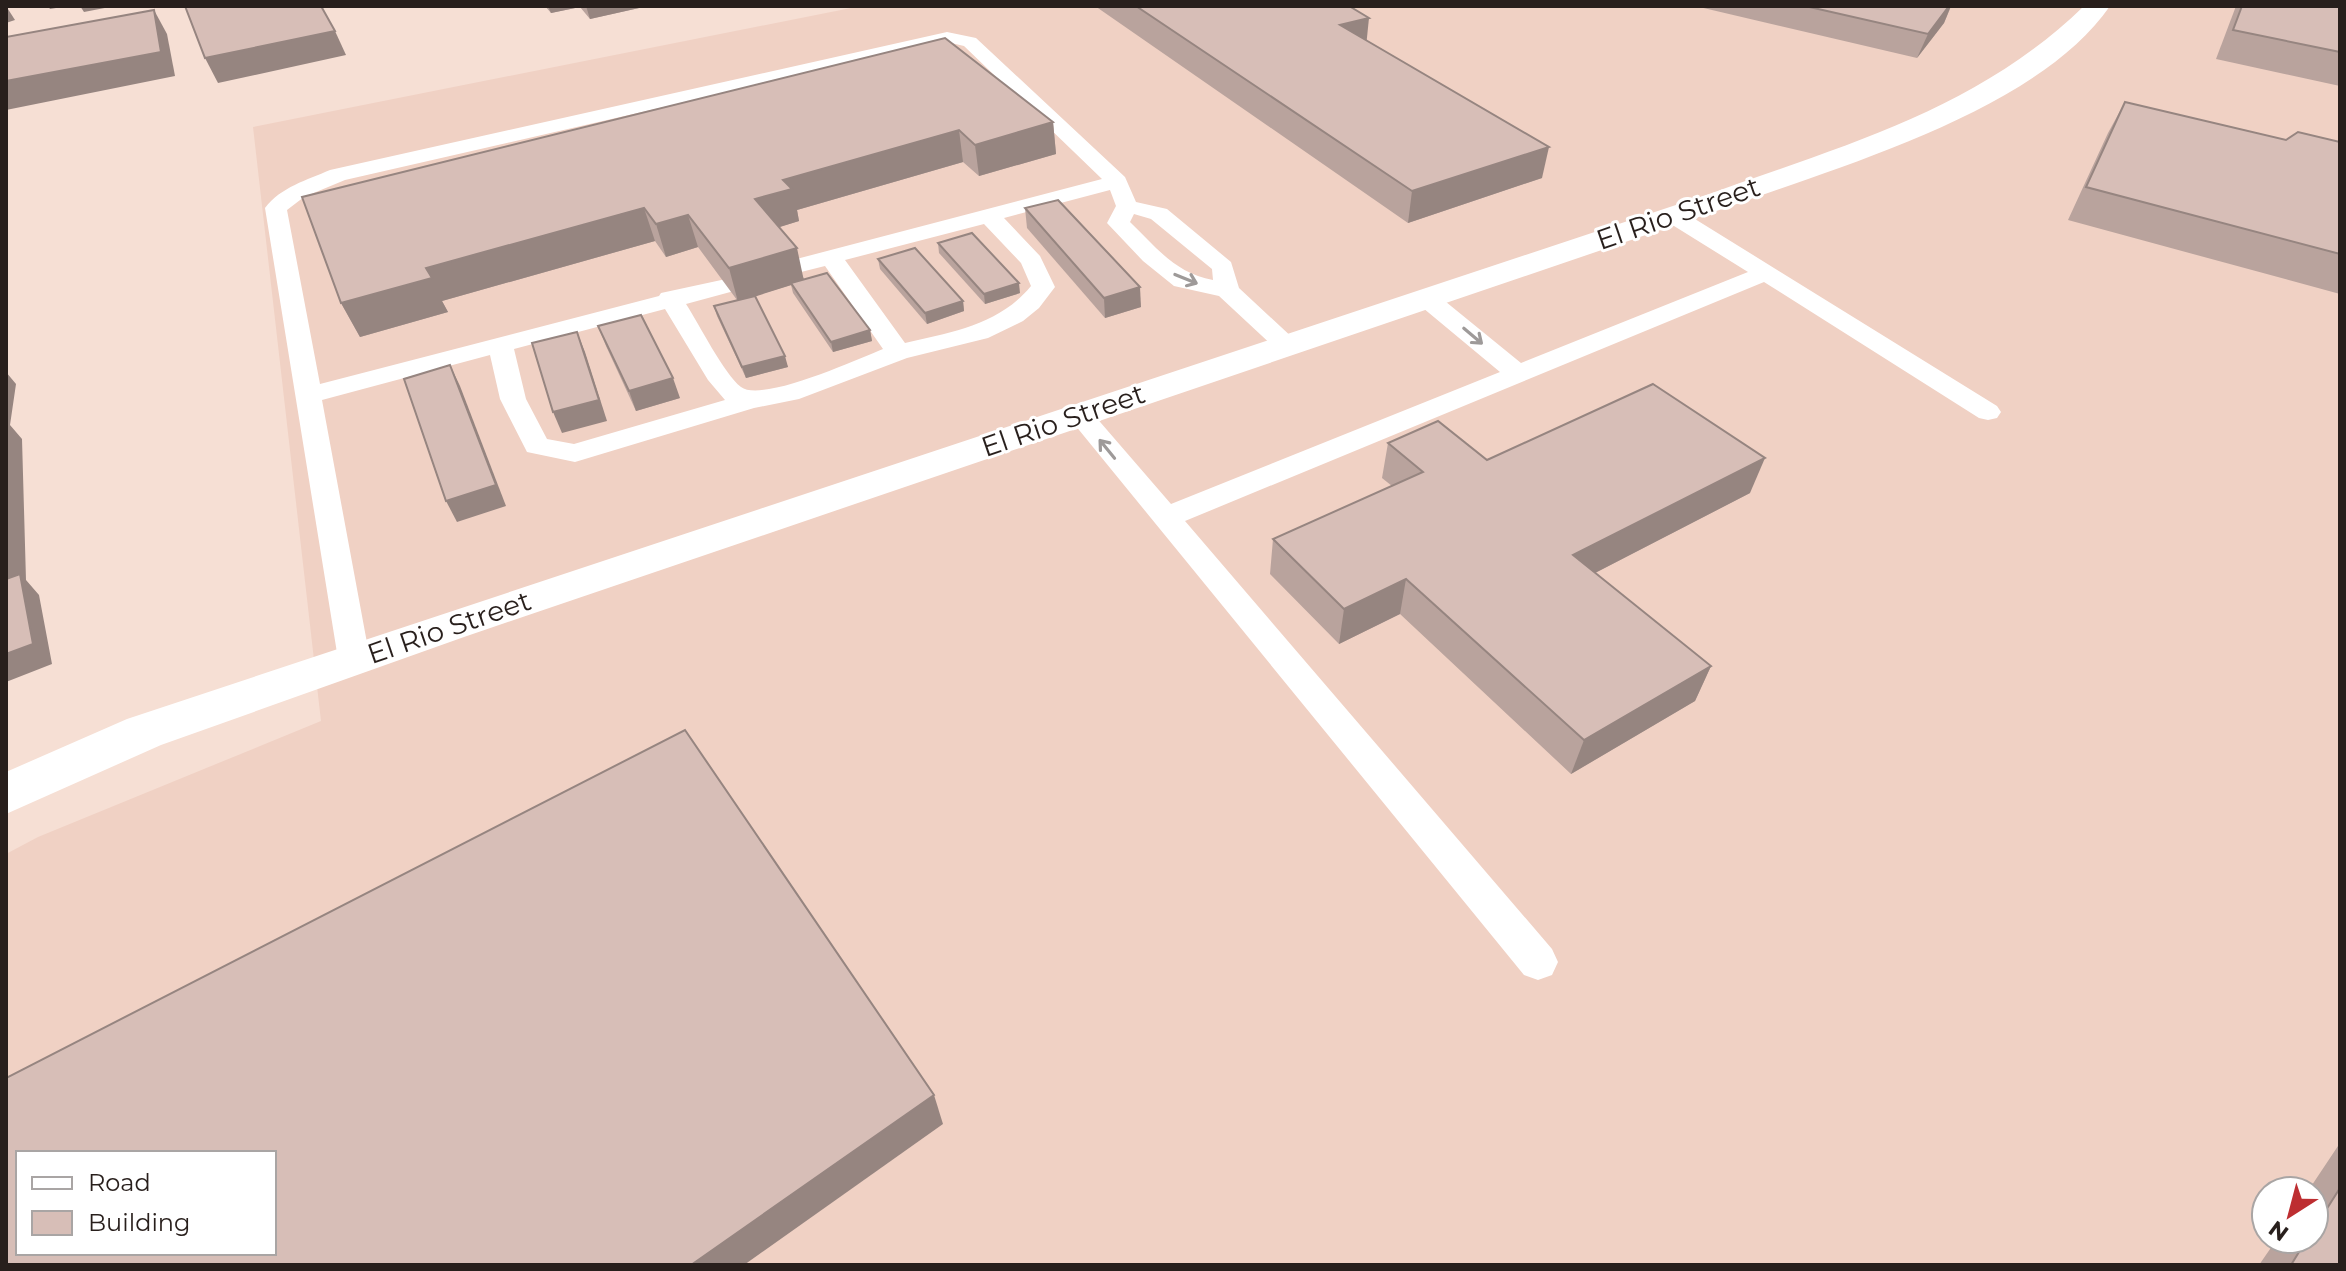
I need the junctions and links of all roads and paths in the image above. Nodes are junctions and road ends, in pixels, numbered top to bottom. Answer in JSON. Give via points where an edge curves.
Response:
{"nodes":[{"id":1,"x":2098,"y":6,"type":"edge"},
{"id":2,"x":1117,"y":182,"type":"junction"},
{"id":3,"x":1127,"y":206,"type":"junction"},
{"id":4,"x":989,"y":216,"type":"junction"},
{"id":5,"x":1674,"y":216,"type":"junction"},
{"id":6,"x":831,"y":257,"type":"junction"},
{"id":7,"x":793,"y":267,"type":"edge"},
{"id":8,"x":1766,"y":273,"type":"junction"},
{"id":9,"x":726,"y":286,"type":"edge"},
{"id":10,"x":1227,"y":290,"type":"junction"},
{"id":11,"x":670,"y":298,"type":"junction"},
{"id":12,"x":1426,"y":298,"type":"junction"},
{"id":13,"x":500,"y":344,"type":"junction"},
{"id":14,"x":1286,"y":345,"type":"junction"},
{"id":15,"x":899,"y":352,"type":"junction"},
{"id":16,"x":1519,"y":374,"type":"junction"},
{"id":17,"x":309,"y":395,"type":"junction"},
{"id":18,"x":749,"y":401,"type":"junction"},
{"id":19,"x":1988,"y":412,"type":"dead end"},
{"id":20,"x":1079,"y":414,"type":"junction"},
{"id":21,"x":1164,"y":518,"type":"junction"},
{"id":22,"x":354,"y":659,"type":"junction"},
{"id":23,"x":6,"y":794,"type":"edge"},
{"id":24,"x":1538,"y":962,"type":"dead end"}],
"edges":[{"from":1,"to":5,"type":"street","name":"El Rio Street","via":[[2072,33],[2004,84],[1933,121]]},
{"from":2,"to":3,"type":"lane"},
{"from":2,"to":4,"type":"lane"},
{"from":2,"to":17,"type":"lane","via":[[970,42],[947,37],[338,175],[296,192],[276,208]]},
{"from":3,"to":10,"type":"lane","via":[[1159,214],[1223,267]]},
{"from":3,"to":10,"type":"lane","one_way":true,"via":[[1118,223],[1151,256],[1182,281]]},
{"from":4,"to":6,"type":"lane"},
{"from":4,"to":15,"type":"lane","via":[[1032,261],[1043,287],[1031,305],[997,328]]},
{"from":5,"to":8,"type":"lane"},
{"from":5,"to":12,"type":"street","name":"El Rio Street"},
{"from":6,"to":7,"type":"lane"},
{"from":6,"to":15,"type":"lane"},
{"from":8,"to":16,"type":"lane"},
{"from":8,"to":19,"type":"lane"},
{"from":9,"to":11,"type":"lane"},
{"from":10,"to":14,"type":"lane"},
{"from":11,"to":13,"type":"lane"},
{"from":11,"to":18,"type":"lane","via":[[721,380]]},
{"from":12,"to":14,"type":"street","name":"El Rio Street"},
{"from":12,"to":16,"type":"lane","one_way":true},
{"from":13,"to":17,"type":"lane"},
{"from":13,"to":18,"type":"lane","via":[[513,399],[537,446],[575,453]]},
{"from":14,"to":20,"type":"street","name":"El Rio Street"},
{"from":15,"to":18,"type":"lane","via":[[790,393]]},
{"from":16,"to":21,"type":"lane"},
{"from":17,"to":22,"type":"lane"},
{"from":21,"to":20,"type":"lane","one_way":true},
{"from":20,"to":22,"type":"street","name":"El Rio Street"},
{"from":21,"to":24,"type":"lane"},
{"from":22,"to":23,"type":"street","name":"El Rio Street","via":[[144,732]]}]}
